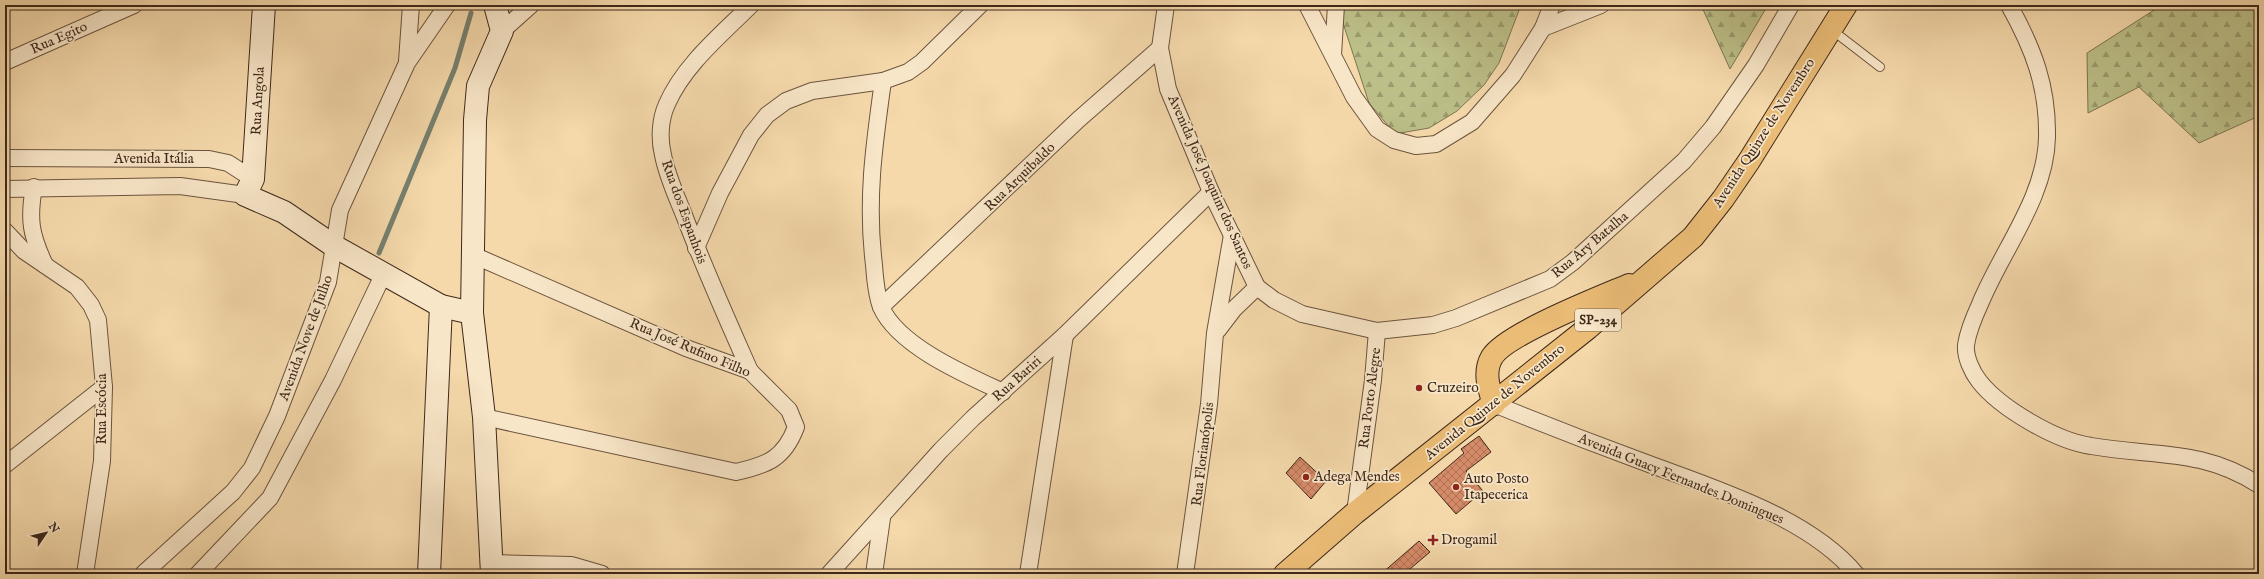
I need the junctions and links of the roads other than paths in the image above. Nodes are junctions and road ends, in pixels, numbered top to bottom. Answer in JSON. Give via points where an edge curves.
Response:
{"nodes":[{"id":1,"x":134,"y":5,"type":"edge"},
{"id":2,"x":264,"y":5,"type":"edge"},
{"id":3,"x":411,"y":5,"type":"edge"},
{"id":4,"x":447,"y":5,"type":"edge"},
{"id":5,"x":495,"y":5,"type":"edge"},
{"id":6,"x":531,"y":5,"type":"edge"},
{"id":7,"x":751,"y":5,"type":"edge"},
{"id":8,"x":980,"y":5,"type":"edge"},
{"id":9,"x":1166,"y":5,"type":"edge"},
{"id":10,"x":1307,"y":5,"type":"edge"},
{"id":11,"x":1336,"y":5,"type":"edge"},
{"id":12,"x":1552,"y":5,"type":"edge"},
{"id":13,"x":1601,"y":5,"type":"edge"},
{"id":14,"x":1791,"y":5,"type":"edge"},
{"id":15,"x":1846,"y":5,"type":"edge"},
{"id":16,"x":2009,"y":5,"type":"edge"},
{"id":17,"x":1543,"y":28,"type":"junction"},
{"id":18,"x":1831,"y":30,"type":"junction"},
{"id":19,"x":502,"y":31,"type":"junction"},
{"id":20,"x":1160,"y":48,"type":"junction"},
{"id":21,"x":1333,"y":57,"type":"junction"},
{"id":22,"x":5,"y":62,"type":"edge"},
{"id":23,"x":407,"y":63,"type":"junction"},
{"id":24,"x":1880,"y":67,"type":"dead end"},
{"id":25,"x":883,"y":81,"type":"junction"},
{"id":26,"x":5,"y":158,"type":"edge"},
{"id":27,"x":34,"y":187,"type":"junction"},
{"id":28,"x":249,"y":187,"type":"junction"},
{"id":29,"x":5,"y":189,"type":"edge"},
{"id":30,"x":1211,"y":192,"type":"junction"},
{"id":31,"x":5,"y":231,"type":"edge"},
{"id":32,"x":1232,"y":235,"type":"junction"},
{"id":33,"x":334,"y":246,"type":"junction"},
{"id":34,"x":696,"y":248,"type":"junction"},
{"id":35,"x":473,"y":255,"type":"junction"},
{"id":36,"x":46,"y":266,"type":"junction"},
{"id":37,"x":383,"y":275,"type":"junction"},
{"id":38,"x":1649,"y":277,"type":"junction"},
{"id":39,"x":1257,"y":287,"type":"junction"},
{"id":40,"x":441,"y":306,"type":"junction"},
{"id":41,"x":881,"y":307,"type":"junction"},
{"id":42,"x":472,"y":313,"type":"junction"},
{"id":43,"x":1377,"y":331,"type":"junction"},
{"id":44,"x":1216,"y":333,"type":"junction"},
{"id":45,"x":1065,"y":335,"type":"junction"},
{"id":46,"x":750,"y":371,"type":"junction"},
{"id":47,"x":104,"y":387,"type":"junction"},
{"id":48,"x":1003,"y":392,"type":"junction"},
{"id":49,"x":1494,"y":404,"type":"junction"},
{"id":50,"x":484,"y":417,"type":"junction"},
{"id":51,"x":5,"y":465,"type":"edge"},
{"id":52,"x":2259,"y":484,"type":"edge"},
{"id":53,"x":1355,"y":513,"type":"junction"},
{"id":54,"x":882,"y":518,"type":"junction"},
{"id":55,"x":492,"y":568,"type":"edge"},
{"id":56,"x":85,"y":574,"type":"edge"},
{"id":57,"x":143,"y":574,"type":"edge"},
{"id":58,"x":198,"y":574,"type":"edge"},
{"id":59,"x":430,"y":574,"type":"edge"},
{"id":60,"x":602,"y":574,"type":"edge"},
{"id":61,"x":829,"y":574,"type":"edge"},
{"id":62,"x":874,"y":574,"type":"edge"},
{"id":63,"x":1028,"y":574,"type":"edge"},
{"id":64,"x":1185,"y":574,"type":"edge"},
{"id":65,"x":1285,"y":574,"type":"edge"},
{"id":66,"x":1856,"y":574,"type":"edge"}],
"edges":[{"from":1,"to":22,"type":"street","name":"Rua Egito"},
{"from":2,"to":28,"type":"main road","name":"Rua Angola"},
{"from":3,"to":23,"type":"street"},
{"from":4,"to":23,"type":"street","name":"Avenida Nove de Julho"},
{"from":5,"to":19,"type":"main road"},
{"from":6,"to":19,"type":"street"},
{"from":7,"to":34,"type":"street","name":"Rua dos Espanhois","via":[[694,62],[666,105],[661,130],[662,154]]},
{"from":8,"to":25,"type":"street","via":[[922,62],[908,72]]},
{"from":9,"to":20,"type":"street","name":"Avenida José Joaquim dos Santos"},
{"from":10,"to":21,"type":"street"},
{"from":11,"to":21,"type":"street"},
{"from":12,"to":17,"type":"street"},
{"from":13,"to":17,"type":"street"},
{"from":14,"to":43,"type":"street","name":"Rua Ary Batalha","via":[[1756,65],[1713,127],[1684,161],[1573,262],[1550,279],[1456,318],[1433,324]]},
{"from":15,"to":18,"type":"main road","name":"Avenida Quinze de Novembro","number":"SP-234"},
{"from":16,"to":52,"type":"street","via":[[2031,47],[2042,78],[2047,137],[2036,188],[1985,290],[1970,327],[1966,346],[1968,361],[1977,379],[1992,396],[2014,412],[2068,439],[2089,446],[2196,458],[2220,464]]},
{"from":17,"to":21,"type":"street","via":[[1513,75],[1487,106],[1472,122],[1436,144],[1416,146],[1394,140],[1377,129],[1354,97]]},
{"from":18,"to":24,"type":"lane"},
{"from":18,"to":38,"type":"main road","name":"Avenida Quinze de Novembro","number":"SP-234","via":[[1770,130],[1723,199],[1693,237]]},
{"from":19,"to":35,"type":"main road","via":[[478,86]]},
{"from":20,"to":30,"type":"street","name":"Avenida José Joaquim dos Santos","via":[[1168,88]]},
{"from":20,"to":41,"type":"street","name":"Rua Arquibaldo","via":[[1078,120]]},
{"from":23,"to":33,"type":"street","name":"Avenida Nove de Julho","via":[[340,210]]},
{"from":25,"to":34,"type":"street","via":[[812,91],[786,101],[767,115],[750,135],[720,193]]},
{"from":25,"to":41,"type":"street","via":[[873,156],[869,231]]},
{"from":26,"to":28,"type":"street","name":"Avenida Itália","via":[[208,159],[228,163]]},
{"from":27,"to":28,"type":"street","name":"Avenida Itália"},
{"from":27,"to":29,"type":"street","name":"Avenida Itália"},
{"from":27,"to":36,"type":"street","via":[[30,228]]},
{"from":28,"to":33,"type":"main road","name":"Avenida Itália"},
{"from":30,"to":32,"type":"street","name":"Avenida José Joaquim dos Santos"},
{"from":30,"to":45,"type":"street","name":"Rua Bariri"},
{"from":31,"to":36,"type":"street","name":"Rua Escócia","via":[[24,251]]},
{"from":32,"to":39,"type":"street","name":"Avenida José Joaquim dos Santos"},
{"from":32,"to":44,"type":"street","name":"Rua Florianópolis"},
{"from":33,"to":37,"type":"main road","name":"Avenida Itália"},
{"from":33,"to":57,"type":"street","name":"Avenida Nove de Julho","via":[[328,282],[312,330],[277,416],[252,468],[233,492]]},
{"from":34,"to":46,"type":"street","name":"Rua dos Espanhois"},
{"from":35,"to":42,"type":"main road"},
{"from":35,"to":46,"type":"street","name":"Rua José Rufino Filho","via":[[686,348]]},
{"from":36,"to":47,"type":"street","name":"Rua Escócia","via":[[77,287],[91,305],[98,320]]},
{"from":37,"to":40,"type":"main road","name":"Avenida Itália"},
{"from":37,"to":58,"type":"street","via":[[333,380],[270,498]]},
{"from":38,"to":49,"type":"main road","name":"Avenida Quinze de Novembro","number":"SP-234"},
{"from":38,"to":49,"type":"main road","via":[[1539,325],[1499,350],[1487,368]]},
{"from":39,"to":43,"type":"street","name":"Rua Ary Batalha","via":[[1274,300],[1302,314]]},
{"from":39,"to":44,"type":"street","via":[[1234,309]]},
{"from":40,"to":42,"type":"main road","name":"Avenida Itália"},
{"from":40,"to":59,"type":"main road"},
{"from":41,"to":48,"type":"street","via":[[895,326],[915,345],[957,370]]},
{"from":42,"to":50,"type":"main road"},
{"from":43,"to":53,"type":"street","name":"Rua Porto Alegre"},
{"from":44,"to":64,"type":"street","name":"Rua Florianópolis","via":[[1209,404]]},
{"from":45,"to":48,"type":"street","name":"Rua Bariri"},
{"from":45,"to":63,"type":"street"},
{"from":46,"to":50,"type":"street","name":"Rua José Rufino Filho","via":[[790,410],[796,427],[790,442],[777,457],[763,466],[736,472]]},
{"from":47,"to":51,"type":"street"},
{"from":47,"to":56,"type":"street","name":"Rua Escócia","via":[[102,461]]},
{"from":48,"to":54,"type":"street","name":"Rua Bariri","via":[[942,450]]},
{"from":49,"to":53,"type":"main road","name":"Avenida Quinze de Novembro","number":"SP-234"},
{"from":49,"to":66,"type":"street","name":"Avenida Guacy Fernandes Domingues","via":[[1760,508],[1796,525],[1828,547]]},
{"from":50,"to":55,"type":"main road"},
{"from":53,"to":65,"type":"main road","name":"Avenida Quinze de Novembro","number":"SP-234"},
{"from":54,"to":61,"type":"street","name":"Rua Bariri"},
{"from":54,"to":62,"type":"street"},
{"from":55,"to":60,"type":"street","via":[[571,565]]}]}
